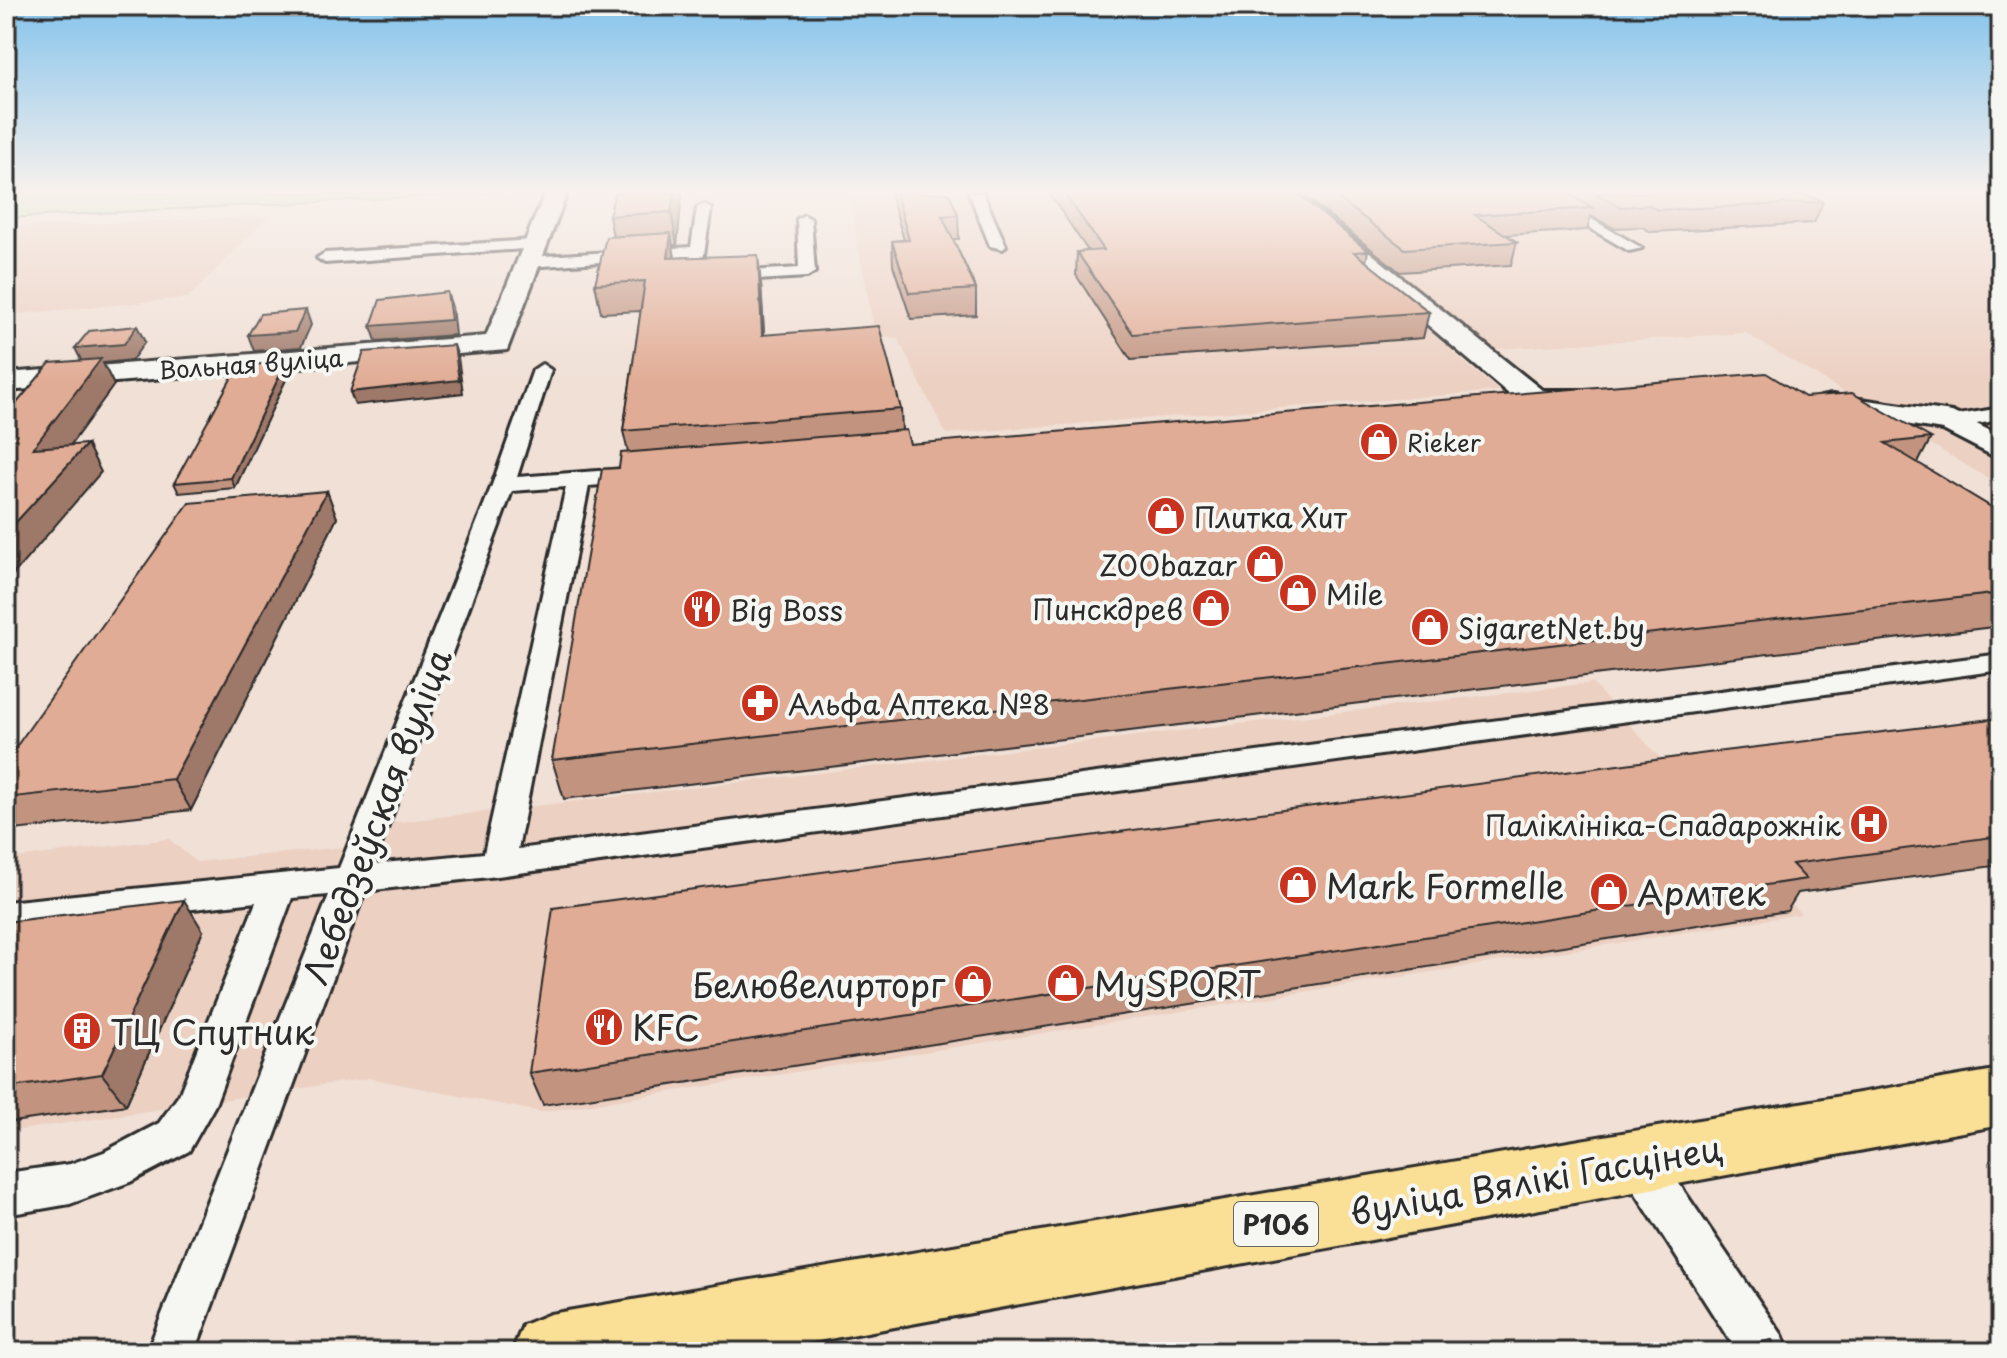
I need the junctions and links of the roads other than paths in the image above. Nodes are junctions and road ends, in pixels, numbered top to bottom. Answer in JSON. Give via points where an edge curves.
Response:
{"nodes":[{"id":1,"x":392,"y":256,"type":"edge"},
{"id":2,"x":530,"y":256,"type":"edge"},
{"id":3,"x":697,"y":256,"type":"edge"},
{"id":4,"x":806,"y":256,"type":"edge"},
{"id":5,"x":1360,"y":256,"type":"edge"},
{"id":6,"x":325,"y":258,"type":"dead end"},
{"id":7,"x":542,"y":370,"type":"dead end"},
{"id":8,"x":6,"y":382,"type":"edge"},
{"id":9,"x":1614,"y":394,"type":"edge"},
{"id":10,"x":1798,"y":397,"type":"edge"},
{"id":11,"x":1535,"y":400,"type":"junction"},
{"id":12,"x":1503,"y":403,"type":"edge"},
{"id":13,"x":2001,"y":414,"type":"edge"},
{"id":14,"x":1952,"y":422,"type":"junction"},
{"id":15,"x":2001,"y":450,"type":"edge"},
{"id":16,"x":658,"y":473,"type":"edge"},
{"id":17,"x":579,"y":480,"type":"junction"},
{"id":18,"x":503,"y":485,"type":"junction"},
{"id":19,"x":2001,"y":662,"type":"edge"},
{"id":20,"x":498,"y":864,"type":"junction"},
{"id":21,"x":355,"y":878,"type":"junction"},
{"id":22,"x":279,"y":887,"type":"junction"},
{"id":23,"x":6,"y":916,"type":"edge"},
{"id":24,"x":2001,"y":1097,"type":"edge"},
{"id":25,"x":1639,"y":1161,"type":"junction"},
{"id":26,"x":6,"y":1194,"type":"edge"},
{"id":27,"x":171,"y":1352,"type":"edge"},
{"id":28,"x":550,"y":1352,"type":"edge"},
{"id":29,"x":1765,"y":1352,"type":"edge"}],
"edges":[{"from":1,"to":6,"type":"lane"},
{"from":2,"to":8,"type":"street","name":"Вольная вуліца","via":[[497,344]]},
{"from":3,"to":4,"type":"lane","via":[[692,279],[807,272]]},
{"from":5,"to":11,"type":"street"},
{"from":7,"to":18,"type":"lane","name":"Лебедзеўская вуліца"},
{"from":9,"to":11,"type":"street"},
{"from":10,"to":14,"type":"street"},
{"from":11,"to":12,"type":"lane"},
{"from":13,"to":14,"type":"lane"},
{"from":14,"to":15,"type":"street"},
{"from":16,"to":17,"type":"lane"},
{"from":17,"to":18,"type":"lane"},
{"from":17,"to":20,"type":"lane"},
{"from":18,"to":21,"type":"lane","name":"Лебедзеўская вуліца"},
{"from":19,"to":20,"type":"lane"},
{"from":20,"to":21,"type":"lane"},
{"from":21,"to":22,"type":"lane"},
{"from":21,"to":27,"type":"lane","name":"Лебедзеўская вуліца","via":[[262,1106]]},
{"from":22,"to":23,"type":"lane"},
{"from":22,"to":26,"type":"lane","via":[[195,1105],[174,1137],[70,1184]]},
{"from":24,"to":25,"type":"main road","name":"вуліца Вялікі Гасцінец","number":"Р106"},
{"from":25,"to":28,"type":"main road","name":"вуліца Вялікі Гасцінец","number":"Р106"},
{"from":25,"to":29,"type":"lane"}]}
